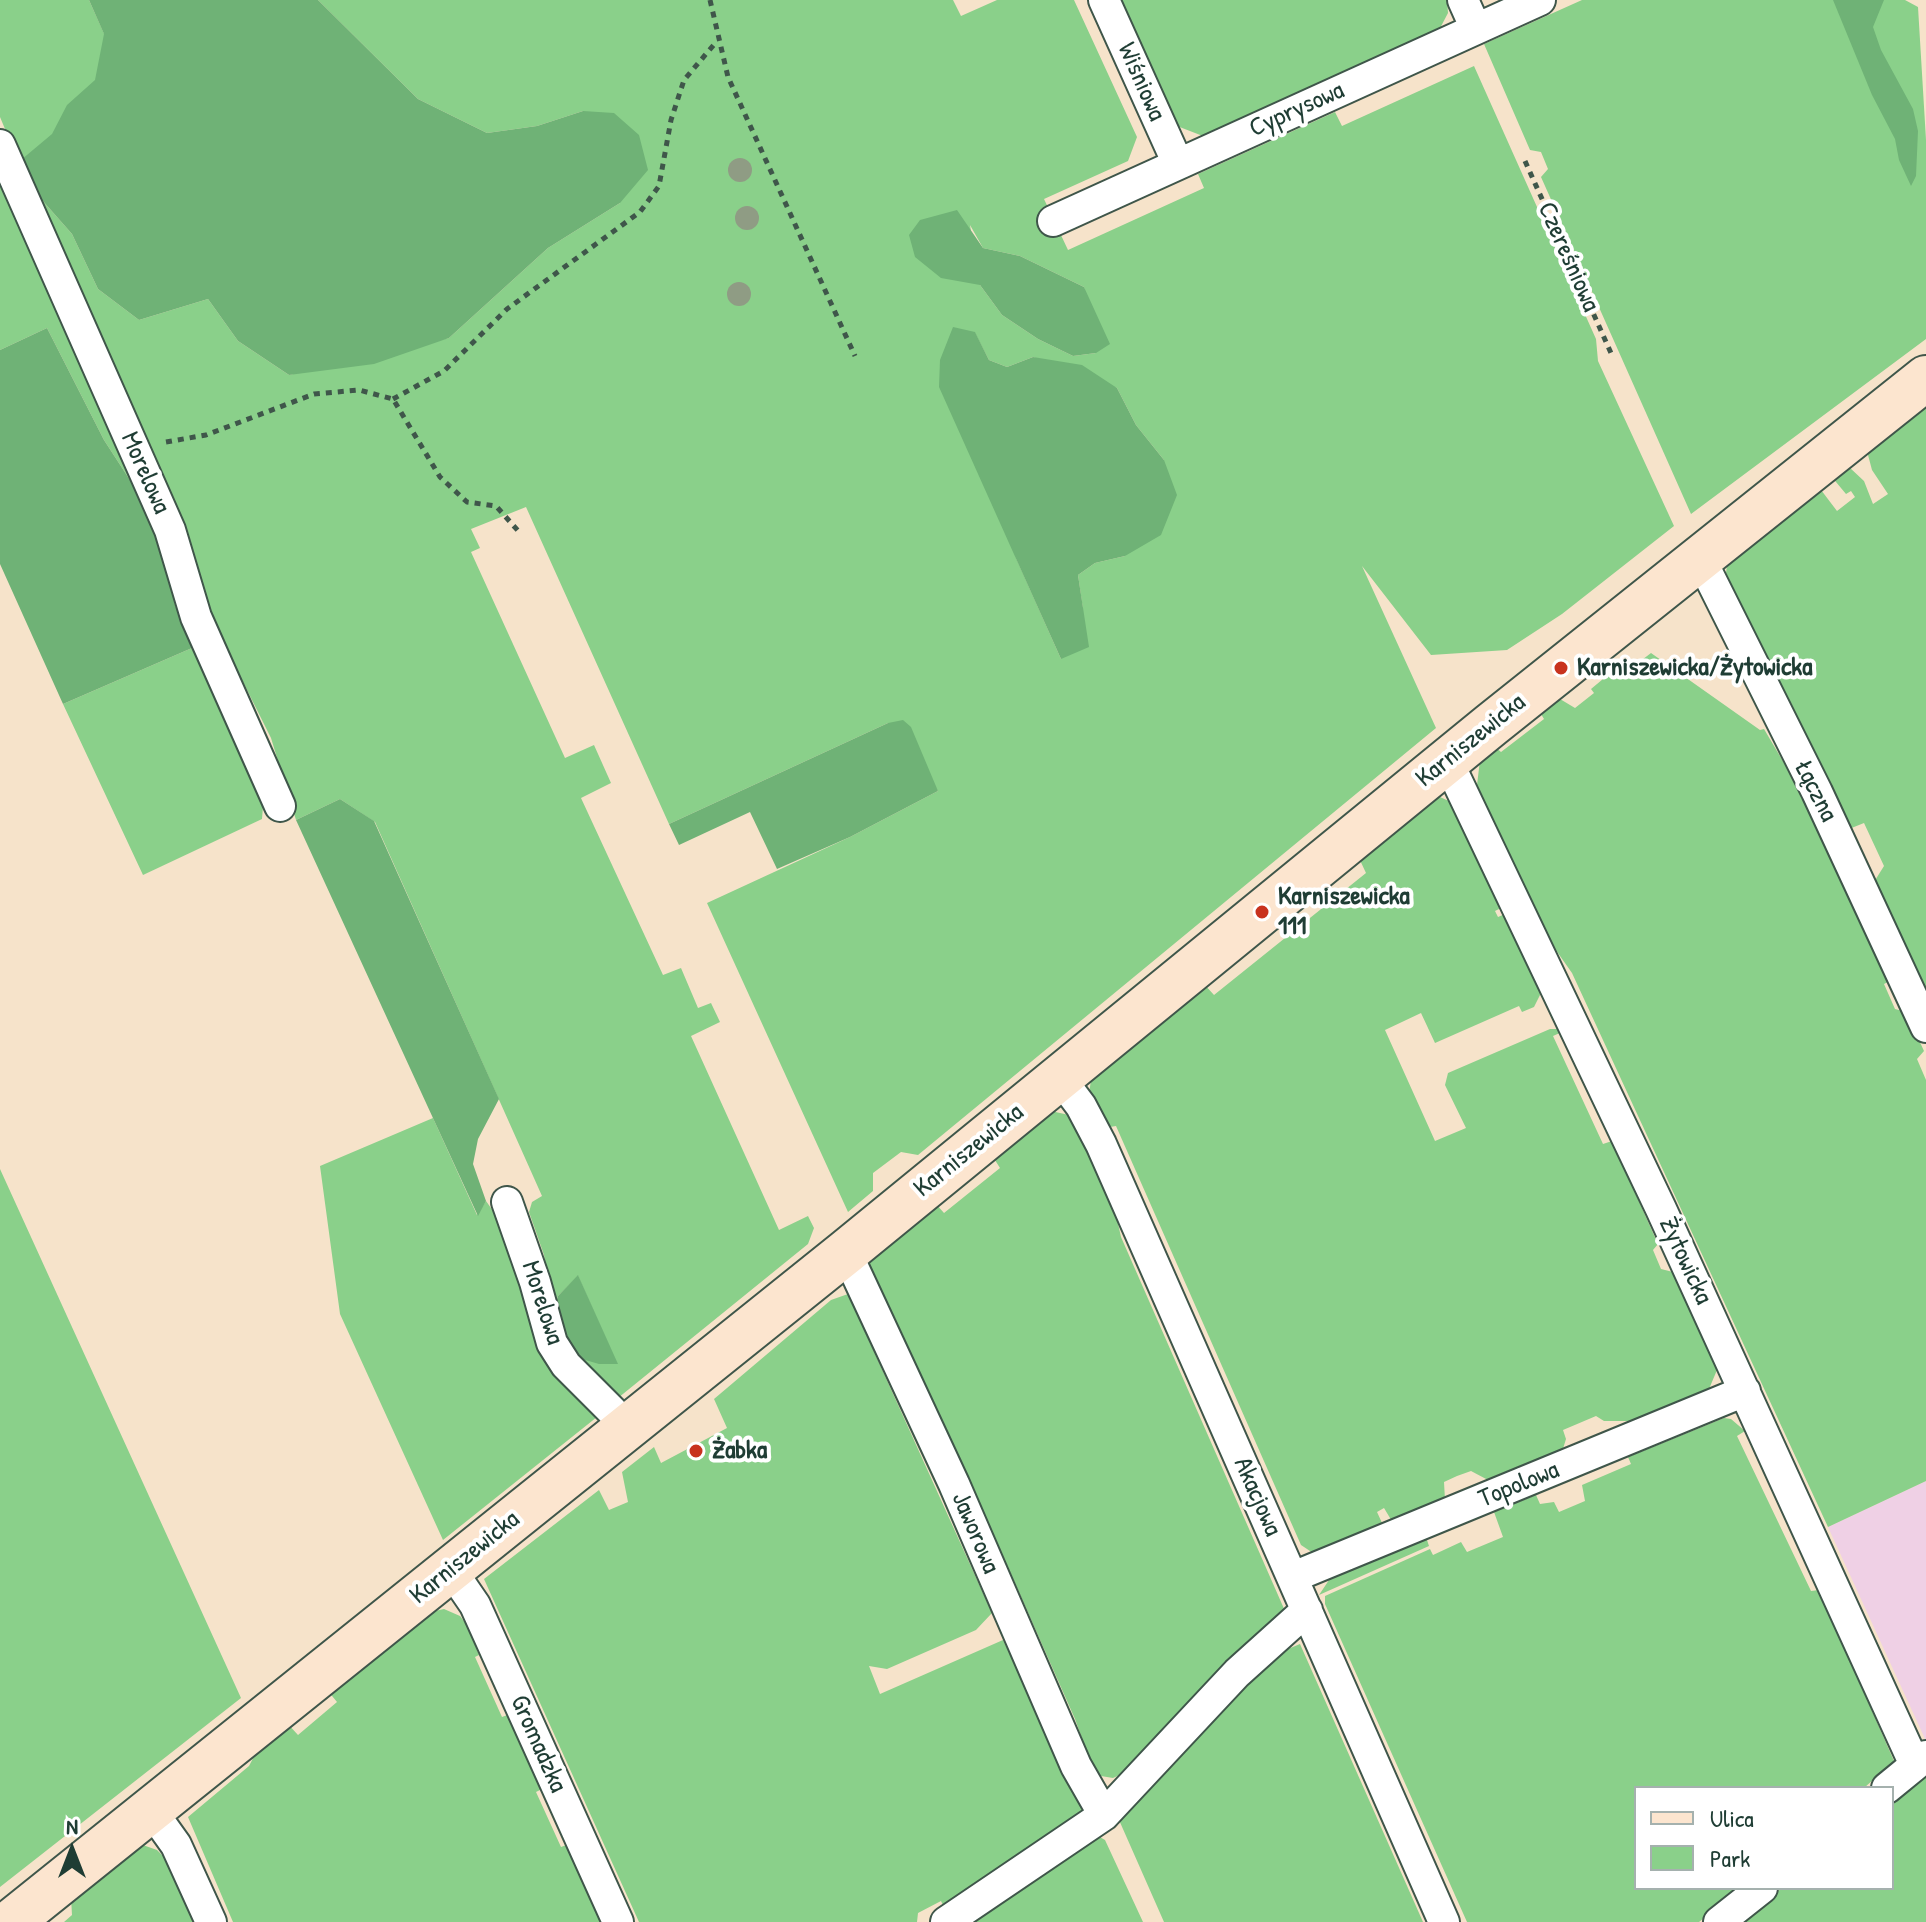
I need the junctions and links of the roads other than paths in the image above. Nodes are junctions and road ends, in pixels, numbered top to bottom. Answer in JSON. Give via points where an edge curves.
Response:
{"nodes":[{"id":1,"x":1104,"y":0,"type":"edge"},
{"id":2,"x":1463,"y":0,"type":"edge"},
{"id":3,"x":1540,"y":0,"type":"edge"},
{"id":4,"x":1476,"y":29,"type":"junction"},
{"id":5,"x":0,"y":145,"type":"edge"},
{"id":6,"x":1178,"y":164,"type":"junction"},
{"id":7,"x":1053,"y":221,"type":"dead end"},
{"id":8,"x":1926,"y":378,"type":"edge"},
{"id":9,"x":1700,"y":558,"type":"junction"},
{"id":10,"x":1447,"y":760,"type":"junction"},
{"id":11,"x":280,"y":806,"type":"dead end"},
{"id":12,"x":1926,"y":1027,"type":"edge"},
{"id":13,"x":1060,"y":1078,"type":"junction"},
{"id":14,"x":507,"y":1202,"type":"dead end"},
{"id":15,"x":846,"y":1252,"type":"junction"},
{"id":16,"x":1745,"y":1391,"type":"junction"},
{"id":17,"x":625,"y":1430,"type":"junction"},
{"id":18,"x":451,"y":1570,"type":"junction"},
{"id":19,"x":1293,"y":1577,"type":"junction"},
{"id":20,"x":1307,"y":1610,"type":"junction"},
{"id":21,"x":1921,"y":1761,"type":"edge"},
{"id":22,"x":1890,"y":1786,"type":"edge"},
{"id":23,"x":151,"y":1810,"type":"junction"},
{"id":24,"x":1104,"y":1815,"type":"junction"},
{"id":25,"x":1759,"y":1890,"type":"edge"},
{"id":26,"x":11,"y":1922,"type":"edge"},
{"id":27,"x":211,"y":1922,"type":"edge"},
{"id":28,"x":618,"y":1922,"type":"edge"},
{"id":29,"x":946,"y":1922,"type":"edge"},
{"id":30,"x":1444,"y":1922,"type":"edge"},
{"id":31,"x":1719,"y":1922,"type":"edge"}],
"edges":[{"from":1,"to":6,"type":"street","name":"Wiśniowa"},
{"from":2,"to":4,"type":"street"},
{"from":3,"to":4,"type":"street","name":"Cyprysowa"},
{"from":4,"to":6,"type":"street","name":"Cyprysowa"},
{"from":5,"to":11,"type":"street","name":"Morelowa","via":[[170,530],[196,617]]},
{"from":6,"to":7,"type":"street","name":"Cyprysowa"},
{"from":8,"to":9,"type":"street","name":"Karniszewicka"},
{"from":9,"to":10,"type":"street","name":"Karniszewicka"},
{"from":9,"to":12,"type":"street","name":"Łączna"},
{"from":10,"to":13,"type":"street","name":"Karniszewicka"},
{"from":10,"to":16,"type":"street","name":"Żytowicka"},
{"from":13,"to":15,"type":"street","name":"Karniszewicka"},
{"from":13,"to":19,"type":"street","name":"Akacjowa","via":[[1101,1144]]},
{"from":14,"to":17,"type":"street","name":"Morelowa","via":[[552,1343]]},
{"from":15,"to":17,"type":"street","name":"Karniszewicka"},
{"from":15,"to":24,"type":"street","name":"Jaworowa","via":[[1076,1766]]},
{"from":16,"to":19,"type":"street","name":"Topolowa"},
{"from":16,"to":21,"type":"street","name":"Żytowicka"},
{"from":17,"to":18,"type":"street","name":"Karniszewicka"},
{"from":18,"to":23,"type":"street","name":"Karniszewicka"},
{"from":18,"to":28,"type":"street","name":"Gromadzka","via":[[475,1605]]},
{"from":19,"to":20,"type":"street","name":"Akacjowa"},
{"from":20,"to":24,"type":"street","via":[[1237,1673]]},
{"from":20,"to":30,"type":"street","name":"Akacjowa"},
{"from":21,"to":22,"type":"street"},
{"from":23,"to":26,"type":"street","name":"Karniszewicka"},
{"from":23,"to":27,"type":"street","via":[[176,1845]]},
{"from":24,"to":29,"type":"street"},
{"from":25,"to":31,"type":"street"}]}
